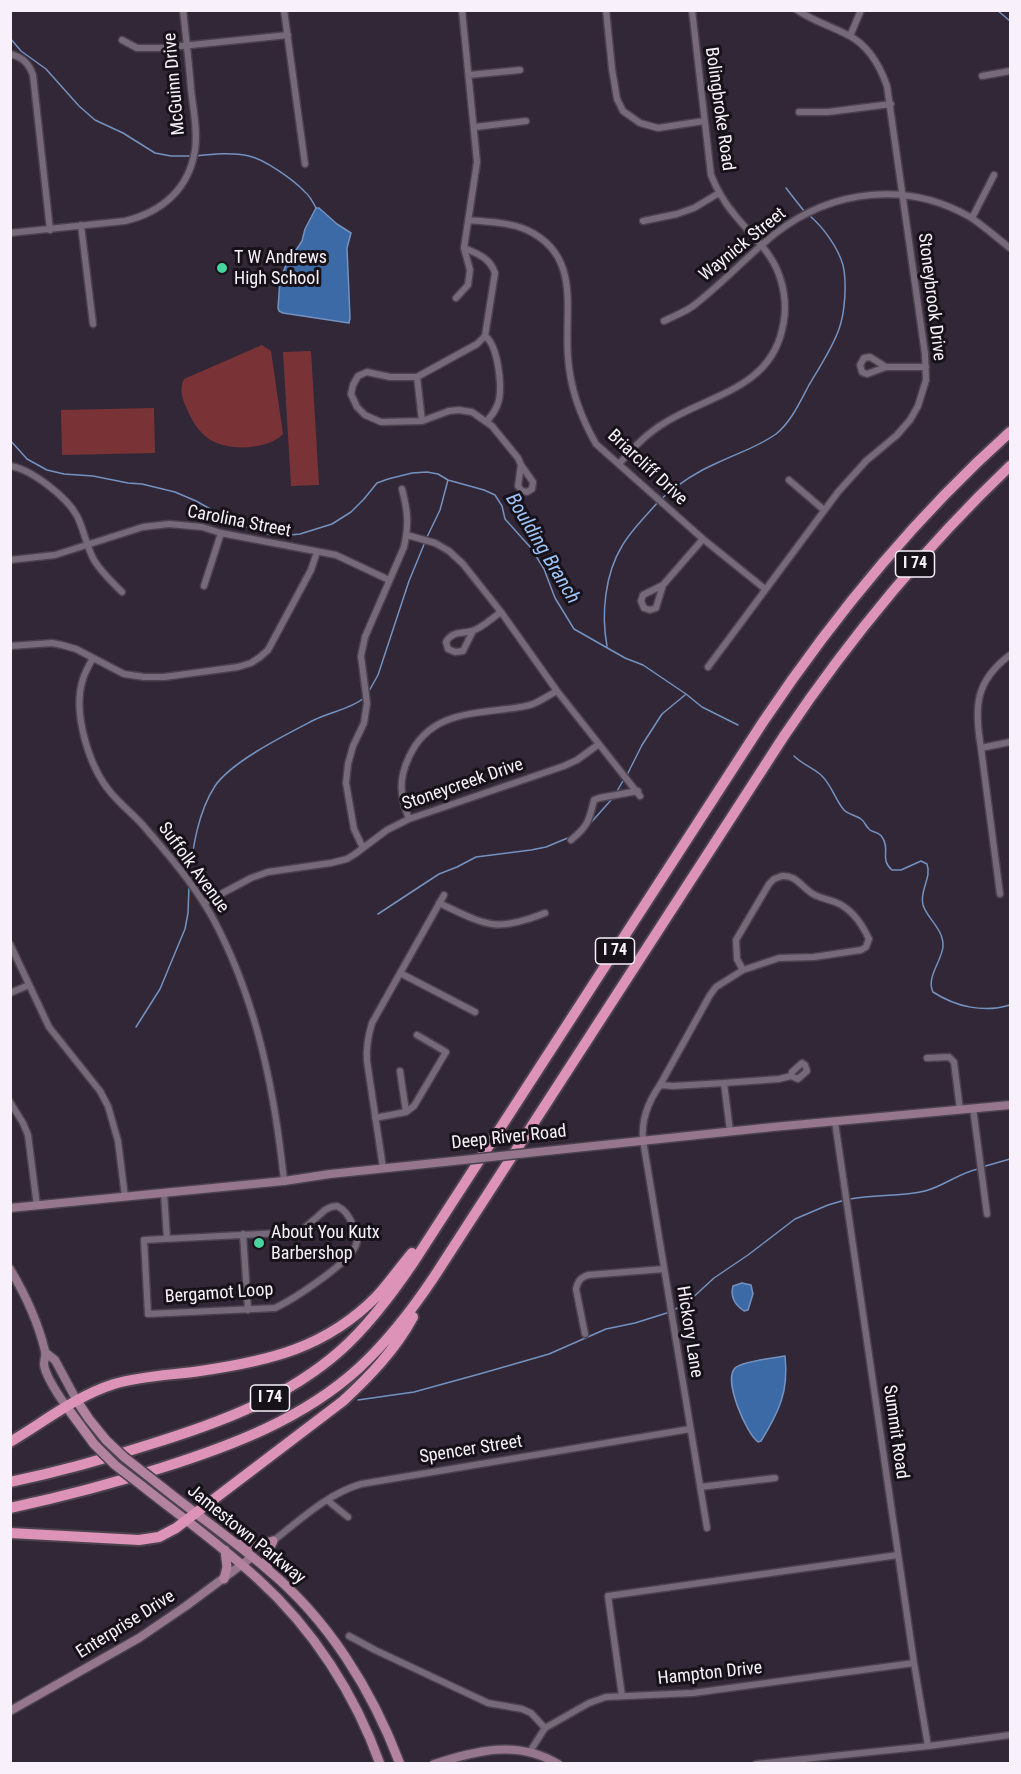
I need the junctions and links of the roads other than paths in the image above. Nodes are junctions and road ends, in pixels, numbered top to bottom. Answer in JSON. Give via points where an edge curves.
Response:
{"nodes":[{"id":1,"x":183,"y":10,"type":"edge"},
{"id":2,"x":284,"y":10,"type":"edge"},
{"id":3,"x":462,"y":10,"type":"edge"},
{"id":4,"x":606,"y":10,"type":"edge"},
{"id":5,"x":692,"y":10,"type":"edge"},
{"id":6,"x":797,"y":10,"type":"edge"},
{"id":7,"x":861,"y":10,"type":"edge"},
{"id":8,"x":288,"y":35,"type":"junction"},
{"id":9,"x":850,"y":36,"type":"junction"},
{"id":10,"x":122,"y":40,"type":"dead end"},
{"id":11,"x":187,"y":45,"type":"junction"},
{"id":12,"x":10,"y":54,"type":"edge"},
{"id":13,"x":520,"y":70,"type":"dead end"},
{"id":14,"x":1011,"y":71,"type":"edge"},
{"id":15,"x":469,"y":75,"type":"junction"},
{"id":16,"x":982,"y":76,"type":"dead end"},
{"id":17,"x":891,"y":105,"type":"junction"},
{"id":18,"x":799,"y":112,"type":"dead end"},
{"id":19,"x":526,"y":121,"type":"dead end"},
{"id":20,"x":704,"y":121,"type":"junction"},
{"id":21,"x":475,"y":127,"type":"junction"},
{"id":22,"x":305,"y":164,"type":"dead end"},
{"id":23,"x":994,"y":176,"type":"dead end"},
{"id":24,"x":719,"y":194,"type":"junction"},
{"id":25,"x":903,"y":195,"type":"junction"},
{"id":26,"x":972,"y":218,"type":"junction"},
{"id":27,"x":468,"y":220,"type":"junction"},
{"id":28,"x":643,"y":221,"type":"dead end"},
{"id":29,"x":81,"y":225,"type":"junction"},
{"id":30,"x":50,"y":230,"type":"junction"},
{"id":31,"x":10,"y":233,"type":"edge"},
{"id":32,"x":762,"y":246,"type":"junction"},
{"id":33,"x":464,"y":248,"type":"junction"},
{"id":34,"x":1011,"y":248,"type":"edge"},
{"id":35,"x":456,"y":298,"type":"dead end"},
{"id":36,"x":664,"y":321,"type":"dead end"},
{"id":37,"x":93,"y":324,"type":"dead end"},
{"id":38,"x":485,"y":336,"type":"junction"},
{"id":39,"x":886,"y":367,"type":"dead end"},
{"id":40,"x":926,"y":367,"type":"junction"},
{"id":41,"x":417,"y":377,"type":"junction"},
{"id":42,"x":422,"y":421,"type":"junction"},
{"id":43,"x":487,"y":421,"type":"junction"},
{"id":44,"x":1011,"y":432,"type":"edge"},
{"id":45,"x":619,"y":464,"type":"junction"},
{"id":46,"x":521,"y":465,"type":"dead end"},
{"id":47,"x":10,"y":466,"type":"edge"},
{"id":48,"x":1011,"y":466,"type":"edge"},
{"id":49,"x":789,"y":480,"type":"dead end"},
{"id":50,"x":402,"y":489,"type":"dead end"},
{"id":51,"x":824,"y":510,"type":"junction"},
{"id":52,"x":221,"y":533,"type":"junction"},
{"id":53,"x":407,"y":536,"type":"junction"},
{"id":54,"x":703,"y":539,"type":"junction"},
{"id":55,"x":87,"y":544,"type":"junction"},
{"id":56,"x":317,"y":552,"type":"junction"},
{"id":57,"x":10,"y":560,"type":"edge"},
{"id":58,"x":389,"y":580,"type":"junction"},
{"id":59,"x":663,"y":585,"type":"dead end"},
{"id":60,"x":204,"y":586,"type":"dead end"},
{"id":61,"x":765,"y":589,"type":"junction"},
{"id":62,"x":122,"y":592,"type":"dead end"},
{"id":63,"x":501,"y":612,"type":"junction"},
{"id":64,"x":473,"y":631,"type":"junction"},
{"id":65,"x":10,"y":646,"type":"edge"},
{"id":66,"x":1011,"y":655,"type":"edge"},
{"id":67,"x":93,"y":658,"type":"junction"},
{"id":68,"x":708,"y":666,"type":"dead end"},
{"id":69,"x":557,"y":690,"type":"junction"},
{"id":70,"x":1011,"y":742,"type":"edge"},
{"id":71,"x":599,"y":744,"type":"junction"},
{"id":72,"x":981,"y":748,"type":"junction"},
{"id":73,"x":409,"y":819,"type":"junction"},
{"id":74,"x":571,"y":840,"type":"dead end"},
{"id":75,"x":363,"y":848,"type":"junction"},
{"id":76,"x":1000,"y":894,"type":"dead end"},
{"id":77,"x":444,"y":895,"type":"dead end"},
{"id":78,"x":204,"y":903,"type":"junction"},
{"id":79,"x":439,"y":903,"type":"junction"},
{"id":80,"x":545,"y":913,"type":"dead end"},
{"id":81,"x":10,"y":944,"type":"edge"},
{"id":82,"x":743,"y":970,"type":"junction"},
{"id":83,"x":400,"y":973,"type":"junction"},
{"id":84,"x":29,"y":985,"type":"junction"},
{"id":85,"x":10,"y":993,"type":"edge"},
{"id":86,"x":475,"y":1012,"type":"dead end"},
{"id":87,"x":417,"y":1035,"type":"dead end"},
{"id":88,"x":927,"y":1058,"type":"dead end"},
{"id":89,"x":400,"y":1071,"type":"dead end"},
{"id":90,"x":791,"y":1076,"type":"dead end"},
{"id":91,"x":724,"y":1083,"type":"junction"},
{"id":92,"x":660,"y":1085,"type":"junction"},
{"id":93,"x":10,"y":1102,"type":"edge"},
{"id":94,"x":1011,"y":1105,"type":"edge"},
{"id":95,"x":974,"y":1108,"type":"junction"},
{"id":96,"x":960,"y":1110,"type":"junction"},
{"id":97,"x":406,"y":1112,"type":"junction"},
{"id":98,"x":375,"y":1118,"type":"junction"},
{"id":99,"x":835,"y":1122,"type":"junction"},
{"id":100,"x":730,"y":1131,"type":"junction"},
{"id":101,"x":643,"y":1140,"type":"junction"},
{"id":102,"x":383,"y":1168,"type":"junction"},
{"id":103,"x":284,"y":1181,"type":"junction"},
{"id":104,"x":164,"y":1193,"type":"junction"},
{"id":105,"x":125,"y":1197,"type":"junction"},
{"id":106,"x":453,"y":1201,"type":"junction"},
{"id":107,"x":37,"y":1206,"type":"junction"},
{"id":108,"x":10,"y":1208,"type":"edge"},
{"id":109,"x":987,"y":1214,"type":"dead end"},
{"id":110,"x":243,"y":1234,"type":"junction"},
{"id":111,"x":167,"y":1239,"type":"junction"},
{"id":112,"x":10,"y":1269,"type":"edge"},
{"id":113,"x":664,"y":1269,"type":"junction"},
{"id":114,"x":434,"y":1277,"type":"junction"},
{"id":115,"x":21,"y":1287,"type":"junction"},
{"id":116,"x":10,"y":1289,"type":"edge"},
{"id":117,"x":248,"y":1310,"type":"junction"},
{"id":118,"x":585,"y":1334,"type":"dead end"},
{"id":119,"x":46,"y":1353,"type":"junction"},
{"id":120,"x":77,"y":1401,"type":"junction"},
{"id":121,"x":66,"y":1407,"type":"junction"},
{"id":122,"x":690,"y":1429,"type":"junction"},
{"id":123,"x":10,"y":1442,"type":"edge"},
{"id":124,"x":776,"y":1478,"type":"dead end"},
{"id":125,"x":10,"y":1482,"type":"edge"},
{"id":126,"x":700,"y":1487,"type":"junction"},
{"id":127,"x":327,"y":1500,"type":"junction"},
{"id":128,"x":10,"y":1508,"type":"edge"},
{"id":129,"x":196,"y":1514,"type":"junction"},
{"id":130,"x":348,"y":1517,"type":"dead end"},
{"id":131,"x":186,"y":1521,"type":"junction"},
{"id":132,"x":707,"y":1528,"type":"dead end"},
{"id":133,"x":10,"y":1533,"type":"edge"},
{"id":134,"x":273,"y":1541,"type":"junction"},
{"id":135,"x":237,"y":1544,"type":"junction"},
{"id":136,"x":225,"y":1550,"type":"junction"},
{"id":137,"x":898,"y":1555,"type":"junction"},
{"id":138,"x":252,"y":1557,"type":"junction"},
{"id":139,"x":242,"y":1565,"type":"junction"},
{"id":140,"x":268,"y":1569,"type":"junction"},
{"id":141,"x":224,"y":1579,"type":"junction"},
{"id":142,"x":349,"y":1636,"type":"dead end"},
{"id":143,"x":914,"y":1663,"type":"junction"},
{"id":144,"x":622,"y":1696,"type":"junction"},
{"id":145,"x":10,"y":1711,"type":"edge"},
{"id":146,"x":545,"y":1728,"type":"junction"},
{"id":147,"x":1011,"y":1735,"type":"edge"},
{"id":148,"x":928,"y":1746,"type":"junction"},
{"id":149,"x":529,"y":1753,"type":"junction"},
{"id":150,"x":828,"y":1760,"type":"edge"},
{"id":151,"x":380,"y":1764,"type":"edge"},
{"id":152,"x":400,"y":1764,"type":"edge"},
{"id":153,"x":434,"y":1764,"type":"edge"},
{"id":154,"x":558,"y":1764,"type":"edge"},
{"id":155,"x":756,"y":1764,"type":"edge"}],
"edges":[{"from":1,"to":11,"type":"street","name":"McGuinn Drive"},
{"from":2,"to":8,"type":"street"},
{"from":3,"to":15,"type":"street"},
{"from":4,"to":20,"type":"street","via":[[613,79],[623,111],[640,123],[658,128]]},
{"from":5,"to":20,"type":"street","name":"Bolingbroke Road"},
{"from":6,"to":9,"type":"street","name":"Stoneybrook Drive"},
{"from":7,"to":9,"type":"street"},
{"from":8,"to":11,"type":"street"},
{"from":8,"to":22,"type":"street"},
{"from":9,"to":17,"type":"street","name":"Stoneybrook Drive","via":[[872,56],[881,71]]},
{"from":10,"to":11,"type":"street","via":[[136,48]]},
{"from":11,"to":29,"type":"street","name":"McGuinn Drive","via":[[196,134],[185,178],[170,198],[150,213],[125,221]]},
{"from":12,"to":30,"type":"street","via":[[27,62],[33,75]]},
{"from":13,"to":15,"type":"street"},
{"from":14,"to":16,"type":"street"},
{"from":15,"to":21,"type":"street"},
{"from":17,"to":18,"type":"street"},
{"from":17,"to":25,"type":"street","name":"Stoneybrook Drive"},
{"from":19,"to":21,"type":"street"},
{"from":20,"to":24,"type":"street","name":"Bolingbroke Road","via":[[711,175]]},
{"from":21,"to":27,"type":"street","via":[[476,176]]},
{"from":23,"to":26,"type":"street"},
{"from":24,"to":28,"type":"street","via":[[694,208]]},
{"from":24,"to":32,"type":"street","name":"Bolingbroke Road"},
{"from":25,"to":26,"type":"street","name":"Waynick Street","via":[[932,201]]},
{"from":25,"to":32,"type":"street","name":"Waynick Street","via":[[844,198],[819,207]]},
{"from":25,"to":40,"type":"street","name":"Stoneybrook Drive"},
{"from":26,"to":34,"type":"street","name":"Waynick Street"},
{"from":27,"to":33,"type":"street"},
{"from":27,"to":45,"type":"street","name":"Briarcliff Drive","via":[[525,230],[543,241],[558,258],[568,285],[568,356],[576,403],[596,444]]},
{"from":29,"to":30,"type":"street","name":"McGuinn Drive"},
{"from":29,"to":37,"type":"street"},
{"from":30,"to":31,"type":"street","name":"McGuinn Drive"},
{"from":32,"to":36,"type":"street","name":"Waynick Street","via":[[692,307]]},
{"from":32,"to":45,"type":"street","name":"Bolingbroke Road","via":[[779,274],[785,301],[785,319],[771,358],[746,382],[664,422]]},
{"from":33,"to":35,"type":"street","via":[[470,270],[468,285]]},
{"from":33,"to":38,"type":"street","via":[[488,260],[495,273]]},
{"from":38,"to":41,"type":"street"},
{"from":38,"to":43,"type":"street","via":[[494,349],[500,387],[497,407]]},
{"from":39,"to":40,"type":"street"},
{"from":40,"to":51,"type":"street","name":"Stoneybrook Drive","via":[[924,392],[910,420],[866,461]]},
{"from":41,"to":42,"type":"street"},
{"from":41,"to":42,"type":"street","via":[[368,372],[358,376],[351,394],[357,408],[381,422]]},
{"from":42,"to":43,"type":"street","via":[[459,410]]},
{"from":43,"to":46,"type":"street"},
{"from":44,"to":106,"type":"highway","number":"I 74","via":[[903,539],[803,664]]},
{"from":45,"to":54,"type":"street","name":"Briarcliff Drive"},
{"from":47,"to":55,"type":"street","via":[[33,473],[60,496],[77,514]]},
{"from":48,"to":114,"type":"highway","number":"I 74","via":[[903,578],[824,679]]},
{"from":49,"to":51,"type":"street"},
{"from":50,"to":53,"type":"street","via":[[408,512]]},
{"from":51,"to":61,"type":"street","name":"Stoneybrook Drive"},
{"from":52,"to":55,"type":"street","name":"Carolina Street","via":[[169,524],[142,527]]},
{"from":52,"to":56,"type":"street","name":"Carolina Street"},
{"from":52,"to":60,"type":"street"},
{"from":53,"to":58,"type":"street"},
{"from":53,"to":63,"type":"street","via":[[449,551]]},
{"from":54,"to":59,"type":"street"},
{"from":54,"to":61,"type":"street","name":"Briarcliff Drive"},
{"from":55,"to":57,"type":"street","name":"Carolina Street","via":[[55,555]]},
{"from":55,"to":62,"type":"street","via":[[94,561]]},
{"from":56,"to":58,"type":"street","name":"Carolina Street","via":[[336,555]]},
{"from":56,"to":67,"type":"street","via":[[268,650],[251,663],[144,677],[124,674]]},
{"from":58,"to":75,"type":"street","via":[[365,637],[364,723],[353,746],[346,783],[354,829]]},
{"from":61,"to":68,"type":"street","name":"Stoneybrook Drive"},
{"from":63,"to":64,"type":"street"},
{"from":63,"to":69,"type":"street"},
{"from":64,"to":64,"type":"street","via":[[449,637],[448,649],[463,651]]},
{"from":65,"to":67,"type":"street","via":[[52,643]]},
{"from":66,"to":72,"type":"street","via":[[986,679],[979,699],[976,715]]},
{"from":67,"to":78,"type":"street","name":"Suffolk Avenue","via":[[80,696],[84,736],[93,765],[111,794],[145,827]]},
{"from":69,"to":71,"type":"street"},
{"from":69,"to":73,"type":"street","via":[[533,704],[453,717],[426,732],[411,752],[402,775],[402,799]]},
{"from":70,"to":72,"type":"street"},
{"from":71,"to":73,"type":"street","name":"Stoneycreek Drive","via":[[564,766]]},
{"from":71,"to":74,"type":"street","via":[[639,793],[594,800],[585,829]]},
{"from":72,"to":76,"type":"street"},
{"from":73,"to":75,"type":"street","name":"Stoneycreek Drive"},
{"from":75,"to":78,"type":"street","name":"Stoneycreek Drive","via":[[347,859],[268,872]]},
{"from":77,"to":79,"type":"street"},
{"from":78,"to":103,"type":"street","name":"Suffolk Avenue","via":[[236,969],[262,1044]]},
{"from":79,"to":80,"type":"street","via":[[496,926]]},
{"from":79,"to":83,"type":"street"},
{"from":81,"to":84,"type":"street"},
{"from":82,"to":82,"type":"street","name":"Hickory Lane","via":[[779,958],[861,950],[869,939],[852,913],[837,902],[821,898],[795,878],[782,876],[769,884],[736,940],[737,959]]},
{"from":82,"to":92,"type":"street","name":"Hickory Lane","via":[[710,995]]},
{"from":83,"to":86,"type":"street"},
{"from":83,"to":98,"type":"street","via":[[372,1023],[367,1040]]},
{"from":84,"to":85,"type":"street"},
{"from":84,"to":105,"type":"street","via":[[49,1027],[108,1106],[118,1141]]},
{"from":87,"to":97,"type":"street","via":[[446,1053],[414,1106]]},
{"from":88,"to":96,"type":"street","via":[[949,1057],[954,1062]]},
{"from":89,"to":97,"type":"street"},
{"from":90,"to":91,"type":"street"},
{"from":91,"to":92,"type":"street"},
{"from":91,"to":100,"type":"street"},
{"from":92,"to":101,"type":"street","name":"Hickory Lane","via":[[644,1116]]},
{"from":93,"to":107,"type":"street","via":[[28,1135]]},
{"from":94,"to":95,"type":"street","name":"Deep River Road"},
{"from":95,"to":96,"type":"street","name":"Deep River Road"},
{"from":95,"to":109,"type":"street"},
{"from":96,"to":99,"type":"street","name":"Deep River Road"},
{"from":97,"to":98,"type":"street"},
{"from":98,"to":102,"type":"street"},
{"from":99,"to":100,"type":"street","name":"Deep River Road"},
{"from":99,"to":137,"type":"street","name":"Summit Road"},
{"from":100,"to":101,"type":"street","name":"Deep River Road"},
{"from":101,"to":102,"type":"street","name":"Deep River Road","bridge":true},
{"from":101,"to":113,"type":"street","name":"Hickory Lane"},
{"from":102,"to":103,"type":"street","name":"Deep River Road"},
{"from":103,"to":104,"type":"street","name":"Deep River Road"},
{"from":104,"to":105,"type":"street","name":"Deep River Road"},
{"from":104,"to":111,"type":"street"},
{"from":105,"to":107,"type":"street","name":"Deep River Road"},
{"from":106,"to":120,"type":"highway","via":[[377,1296],[348,1321],[316,1340],[259,1362],[122,1382]]},
{"from":106,"to":125,"type":"highway","number":"I 74","via":[[402,1279],[367,1323],[341,1350],[296,1383],[193,1431]]},
{"from":107,"to":108,"type":"street","name":"Deep River Road"},
{"from":110,"to":111,"type":"street","name":"Bergamot Loop"},
{"from":110,"to":117,"type":"street"},
{"from":110,"to":117,"type":"street","name":"Bergamot Loop","via":[[300,1232],[325,1210],[337,1206],[348,1214],[357,1236],[352,1254],[289,1301],[274,1308]]},
{"from":111,"to":117,"type":"street","name":"Bergamot Loop","via":[[144,1240],[148,1314]]},
{"from":112,"to":115,"type":"street","name":"Jamestown Parkway"},
{"from":113,"to":118,"type":"street","via":[[581,1278],[576,1289]]},
{"from":113,"to":122,"type":"street","name":"Hickory Lane"},
{"from":114,"to":128,"type":"highway","number":"I 74","via":[[399,1326],[372,1355],[327,1394],[293,1415],[257,1433],[173,1464]]},
{"from":114,"to":129,"type":"highway","via":[[402,1336],[361,1384]]},
{"from":115,"to":116,"type":"street"},
{"from":115,"to":119,"type":"street","name":"Jamestown Parkway"},
{"from":119,"to":120,"type":"street","name":"Jamestown Parkway","via":[[55,1360]]},
{"from":119,"to":121,"type":"street","name":"Jamestown Parkway","via":[[44,1365]]},
{"from":120,"to":121,"type":"highway"},
{"from":120,"to":129,"type":"main road","name":"Jamestown Parkway","bridge":true,"via":[[106,1440]]},
{"from":121,"to":123,"type":"highway"},
{"from":121,"to":131,"type":"main road","name":"Jamestown Parkway","bridge":true,"via":[[115,1465]]},
{"from":122,"to":126,"type":"street","name":"Hickory Lane"},
{"from":122,"to":127,"type":"street","name":"Spencer Street","via":[[369,1482]]},
{"from":124,"to":126,"type":"street"},
{"from":126,"to":132,"type":"street","name":"Hickory Lane"},
{"from":127,"to":130,"type":"street"},
{"from":127,"to":134,"type":"street","name":"Spencer Street"},
{"from":129,"to":131,"type":"highway"},
{"from":129,"to":135,"type":"main road","name":"Jamestown Parkway"},
{"from":131,"to":133,"type":"highway","via":[[165,1535],[147,1540]]},
{"from":131,"to":136,"type":"main road","name":"Jamestown Parkway"},
{"from":134,"to":135,"type":"main road","via":[[256,1546]]},
{"from":134,"to":140,"type":"main road","via":[[266,1555]]},
{"from":135,"to":138,"type":"main road","name":"Jamestown Parkway"},
{"from":136,"to":139,"type":"main road","name":"Jamestown Parkway"},
{"from":136,"to":141,"type":"main road"},
{"from":137,"to":143,"type":"street","name":"Summit Road"},
{"from":137,"to":144,"type":"street","via":[[608,1596]]},
{"from":138,"to":139,"type":"street","name":"Enterprise Drive"},
{"from":138,"to":140,"type":"main road","name":"Jamestown Parkway"},
{"from":139,"to":141,"type":"street","name":"Enterprise Drive"},
{"from":139,"to":151,"type":"main road","name":"Jamestown Parkway","via":[[286,1608],[324,1655],[353,1703]]},
{"from":140,"to":152,"type":"main road","name":"Jamestown Parkway","via":[[310,1612],[349,1662],[378,1713]]},
{"from":141,"to":145,"type":"street","name":"Enterprise Drive","via":[[139,1638]]},
{"from":142,"to":146,"type":"street","via":[[488,1703],[522,1708]]},
{"from":143,"to":144,"type":"street","name":"Hampton Drive","via":[[693,1693]]},
{"from":143,"to":148,"type":"street","name":"Summit Road"},
{"from":144,"to":146,"type":"street","name":"Hampton Drive","via":[[594,1701]]},
{"from":146,"to":149,"type":"street","name":"Hampton Drive"},
{"from":147,"to":148,"type":"street"},
{"from":148,"to":150,"type":"street"},
{"from":149,"to":153,"type":"street","via":[[488,1749]]},
{"from":149,"to":154,"type":"street"},
{"from":150,"to":155,"type":"street"}]}
